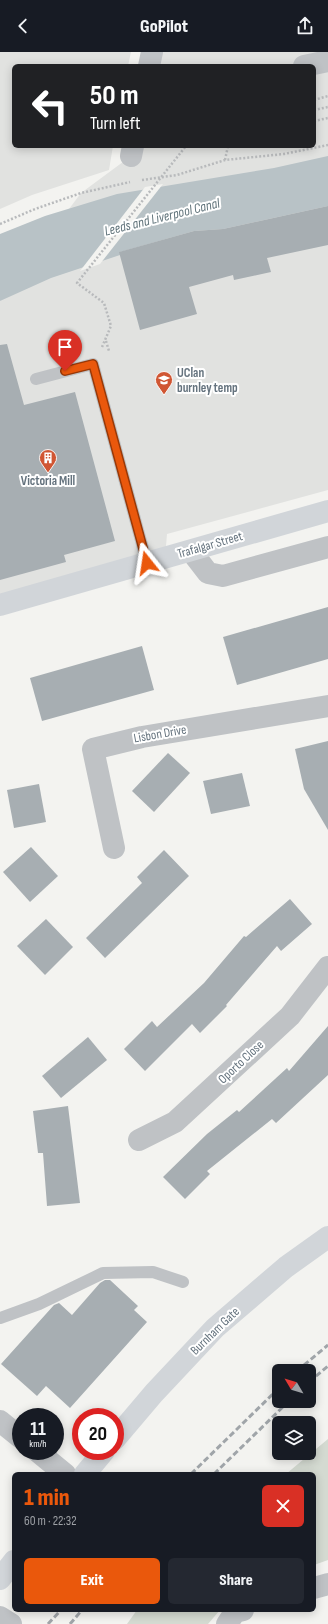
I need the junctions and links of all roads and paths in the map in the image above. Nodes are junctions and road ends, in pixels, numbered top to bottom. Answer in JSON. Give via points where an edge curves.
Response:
{"nodes":[{"id":1,"x":152,"y":52,"type":"edge"},
{"id":2,"x":328,"y":61,"type":"edge"},
{"id":3,"x":149,"y":64,"type":"edge"},
{"id":4,"x":314,"y":64,"type":"edge"},
{"id":5,"x":328,"y":96,"type":"edge"},
{"id":6,"x":316,"y":99,"type":"edge"},
{"id":7,"x":328,"y":107,"type":"edge"},
{"id":8,"x":316,"y":110,"type":"edge"},
{"id":9,"x":328,"y":118,"type":"edge"},
{"id":10,"x":316,"y":121,"type":"edge"},
{"id":11,"x":328,"y":145,"type":"edge"},
{"id":12,"x":316,"y":147,"type":"edge"},
{"id":13,"x":184,"y":148,"type":"edge"},
{"id":14,"x":228,"y":148,"type":"edge"},
{"id":15,"x":313,"y":148,"type":"edge"},
{"id":16,"x":225,"y":160,"type":"junction"},
{"id":17,"x":0,"y":224,"type":"edge"},
{"id":18,"x":93,"y":364,"type":"junction"},
{"id":19,"x":36,"y":379,"type":"dead end"},
{"id":20,"x":328,"y":511,"type":"edge"},
{"id":21,"x":328,"y":547,"type":"edge"},
{"id":22,"x":191,"y":551,"type":"junction"},
{"id":23,"x":147,"y":563,"type":"junction"},
{"id":24,"x":0,"y":604,"type":"edge"},
{"id":25,"x":328,"y":706,"type":"edge"},
{"id":26,"x":114,"y":848,"type":"dead end"},
{"id":27,"x":328,"y":968,"type":"edge"},
{"id":28,"x":139,"y":1140,"type":"dead end"},
{"id":29,"x":328,"y":1237,"type":"edge"},
{"id":30,"x":183,"y":1282,"type":"dead end"},
{"id":31,"x":0,"y":1318,"type":"edge"},
{"id":32,"x":0,"y":1421,"type":"edge"},
{"id":33,"x":124,"y":1428,"type":"edge"},
{"id":34,"x":12,"y":1431,"type":"edge"},
{"id":35,"x":48,"y":1460,"type":"edge"},
{"id":36,"x":97,"y":1460,"type":"edge"},
{"id":37,"x":63,"y":1472,"type":"edge"},
{"id":38,"x":87,"y":1472,"type":"edge"},
{"id":39,"x":12,"y":1563,"type":"edge"},
{"id":40,"x":0,"y":1578,"type":"edge"},
{"id":41,"x":328,"y":1584,"type":"edge"},
{"id":42,"x":316,"y":1587,"type":"edge"},
{"id":43,"x":235,"y":1612,"type":"edge"},
{"id":44,"x":0,"y":1617,"type":"edge"},
{"id":45,"x":11,"y":1624,"type":"edge"},
{"id":46,"x":227,"y":1624,"type":"edge"}],
"edges":[{"from":1,"to":3,"type":"street"},
{"from":2,"to":4,"type":"street"},
{"from":5,"to":6,"type":"path"},
{"from":7,"to":8,"type":"path"},
{"from":9,"to":10,"type":"path"},
{"from":11,"to":12,"type":"path"},
{"from":13,"to":18,"type":"path","via":[[77,283],[104,303],[110,326],[106,340]]},
{"from":14,"to":16,"type":"path"},
{"from":15,"to":16,"type":"path"},
{"from":16,"to":17,"type":"path","via":[[177,175],[136,181],[81,194]]},
{"from":18,"to":19,"type":"lane"},
{"from":18,"to":23,"type":"lane"},
{"from":20,"to":22,"type":"street","name":"Trafalgar Street"},
{"from":21,"to":22,"type":"street","via":[[223,576],[208,573]]},
{"from":22,"to":23,"type":"street","name":"Trafalgar Street"},
{"from":23,"to":24,"type":"street","name":"Trafalgar Street"},
{"from":25,"to":26,"type":"street","name":"Lisbon Drive","via":[[142,737],[93,749]]},
{"from":27,"to":28,"type":"street","name":"Oporto Close","via":[[290,1016],[181,1117]]},
{"from":29,"to":33,"type":"street","name":"Burnham Gate","via":[[286,1267],[215,1328]]},
{"from":30,"to":31,"type":"lane","via":[[153,1272],[104,1273],[39,1304]]},
{"from":32,"to":34,"type":"street"},
{"from":35,"to":37,"type":"street"},
{"from":36,"to":38,"type":"street"},
{"from":39,"to":40,"type":"street"},
{"from":41,"to":42,"type":"street"},
{"from":43,"to":46,"type":"street"},
{"from":44,"to":45,"type":"street"}]}
